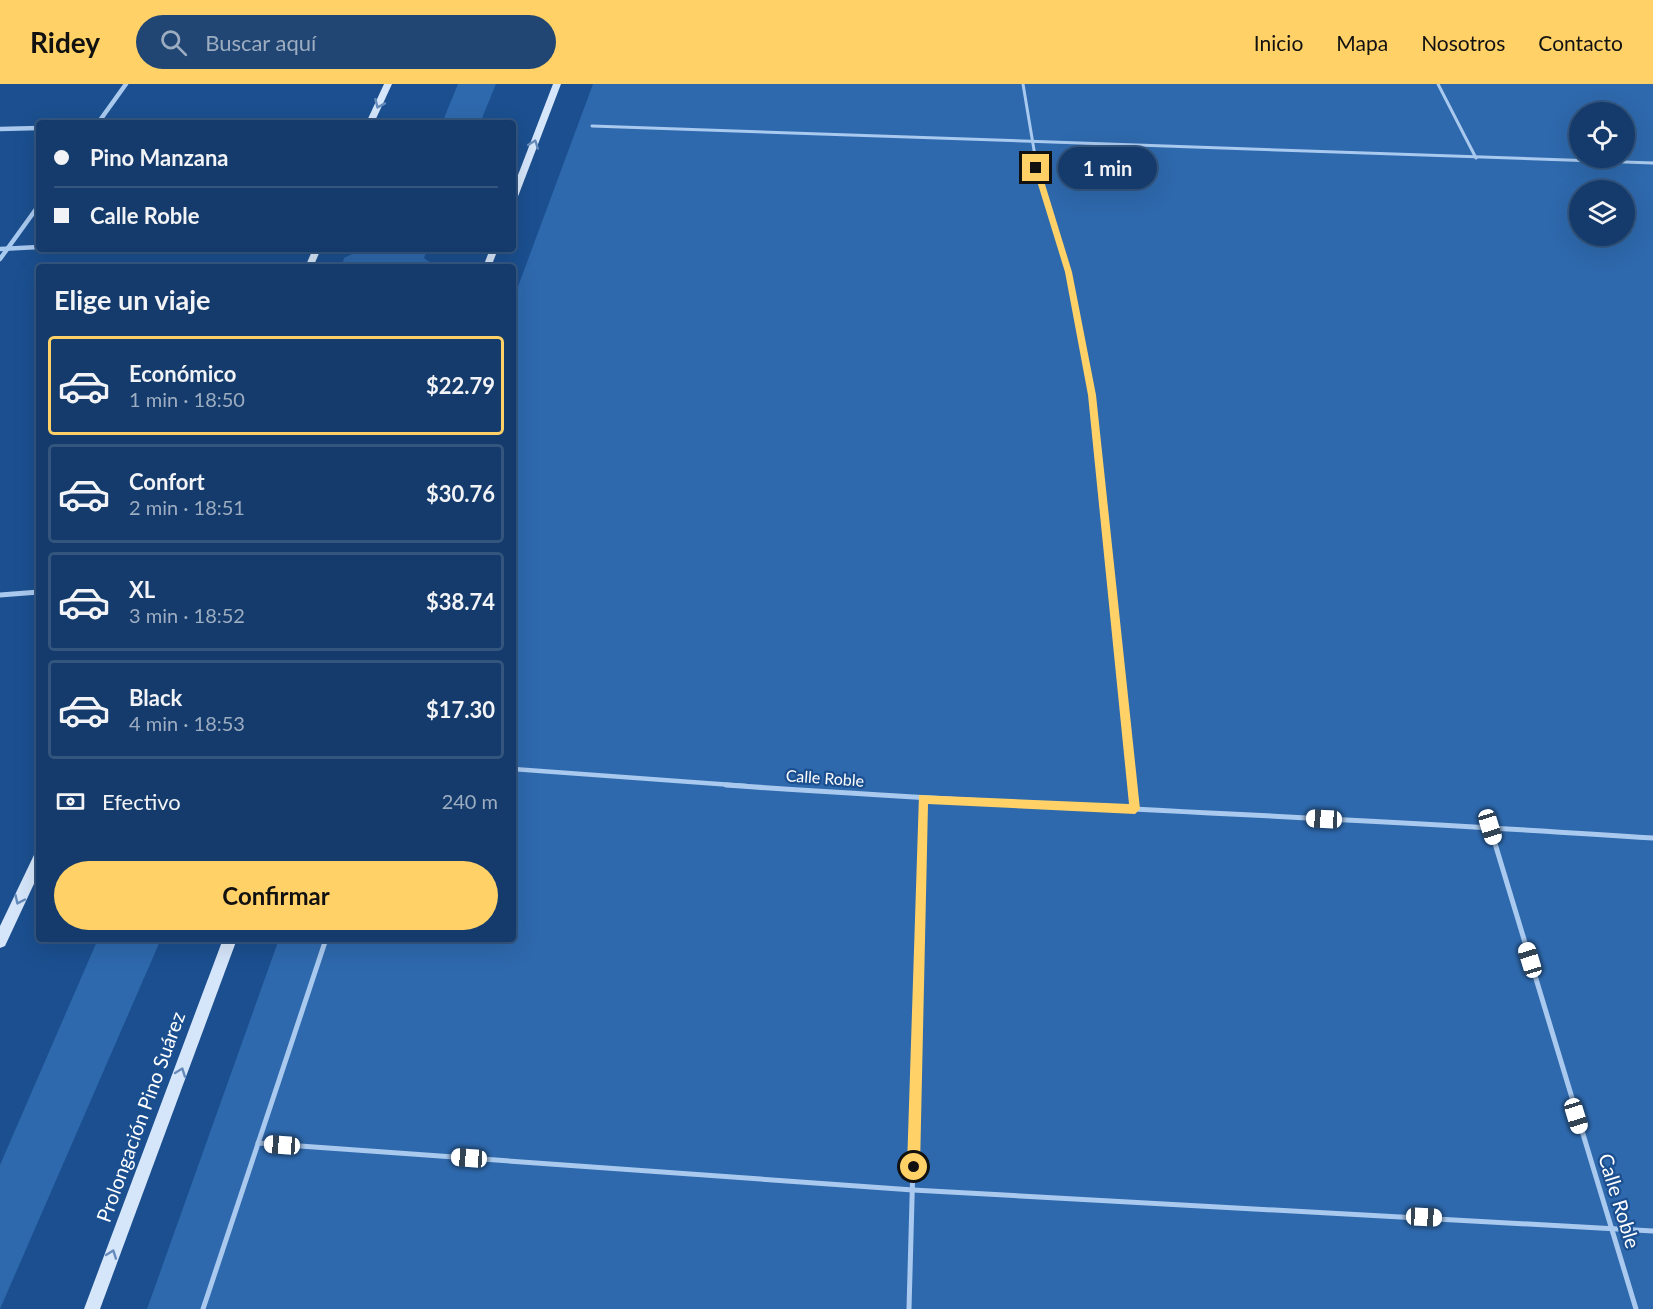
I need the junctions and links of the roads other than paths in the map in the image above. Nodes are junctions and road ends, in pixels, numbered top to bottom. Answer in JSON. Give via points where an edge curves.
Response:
{"nodes":[{"id":1,"x":126,"y":84,"type":"edge"},
{"id":2,"x":388,"y":84,"type":"edge"},
{"id":3,"x":557,"y":84,"type":"edge"},
{"id":4,"x":1023,"y":84,"type":"edge"},
{"id":5,"x":1438,"y":84,"type":"edge"},
{"id":6,"x":100,"y":120,"type":"edge"},
{"id":7,"x":371,"y":120,"type":"edge"},
{"id":8,"x":592,"y":126,"type":"dead end"},
{"id":9,"x":36,"y":128,"type":"edge"},
{"id":10,"x":0,"y":129,"type":"edge"},
{"id":11,"x":1032,"y":144,"type":"junction"},
{"id":12,"x":1476,"y":158,"type":"junction"},
{"id":13,"x":1653,"y":164,"type":"edge"},
{"id":14,"x":516,"y":191,"type":"edge"},
{"id":15,"x":36,"y":209,"type":"edge"},
{"id":16,"x":36,"y":247,"type":"edge"},
{"id":17,"x":0,"y":249,"type":"edge"},
{"id":18,"x":7,"y":249,"type":"junction"},
{"id":19,"x":0,"y":259,"type":"edge"},
{"id":20,"x":36,"y":592,"type":"edge"},
{"id":21,"x":0,"y":595,"type":"edge"},
{"id":22,"x":516,"y":769,"type":"edge"},
{"id":23,"x":923,"y":799,"type":"junction"},
{"id":24,"x":1135,"y":809,"type":"junction"},
{"id":25,"x":1490,"y":827,"type":"junction"},
{"id":26,"x":1653,"y":838,"type":"edge"},
{"id":27,"x":36,"y":864,"type":"edge"},
{"id":28,"x":0,"y":941,"type":"edge"},
{"id":29,"x":229,"y":942,"type":"edge"},
{"id":30,"x":325,"y":942,"type":"edge"},
{"id":31,"x":258,"y":1143,"type":"junction"},
{"id":32,"x":913,"y":1190,"type":"junction"},
{"id":33,"x":1609,"y":1227,"type":"junction"},
{"id":34,"x":1653,"y":1231,"type":"edge"},
{"id":35,"x":92,"y":1309,"type":"edge"},
{"id":36,"x":203,"y":1309,"type":"edge"},
{"id":37,"x":909,"y":1309,"type":"edge"},
{"id":38,"x":1636,"y":1309,"type":"edge"}],
"edges":[{"from":1,"to":6,"type":"street"},
{"from":2,"to":7,"type":"main road","one_way":true},
{"from":14,"to":3,"type":"main road","one_way":true},
{"from":4,"to":11,"type":"lane"},
{"from":5,"to":12,"type":"lane"},
{"from":8,"to":11,"type":"lane"},
{"from":9,"to":10,"type":"street"},
{"from":11,"to":12,"type":"lane"},
{"from":11,"to":24,"type":"lane","via":[[1068,272],[1090,383]]},
{"from":12,"to":13,"type":"lane"},
{"from":15,"to":18,"type":"street"},
{"from":16,"to":18,"type":"street"},
{"from":17,"to":18,"type":"street"},
{"from":18,"to":19,"type":"street"},
{"from":20,"to":21,"type":"street"},
{"from":22,"to":23,"type":"lane","name":"Calle Roble"},
{"from":23,"to":24,"type":"lane","name":"Calle Roble"},
{"from":23,"to":32,"type":"lane"},
{"from":24,"to":25,"type":"lane","name":"Calle Roble"},
{"from":25,"to":26,"type":"lane","name":"Calle Roble"},
{"from":25,"to":33,"type":"lane","name":"Calle Roble"},
{"from":27,"to":28,"type":"main road","one_way":true},
{"from":35,"to":29,"type":"main road","name":"Prolongación Pino Suárez","one_way":true},
{"from":30,"to":31,"type":"lane"},
{"from":31,"to":32,"type":"lane"},
{"from":31,"to":36,"type":"lane"},
{"from":32,"to":33,"type":"lane"},
{"from":32,"to":37,"type":"lane"},
{"from":33,"to":34,"type":"lane"},
{"from":33,"to":38,"type":"lane","name":"Calle Roble"}]}
